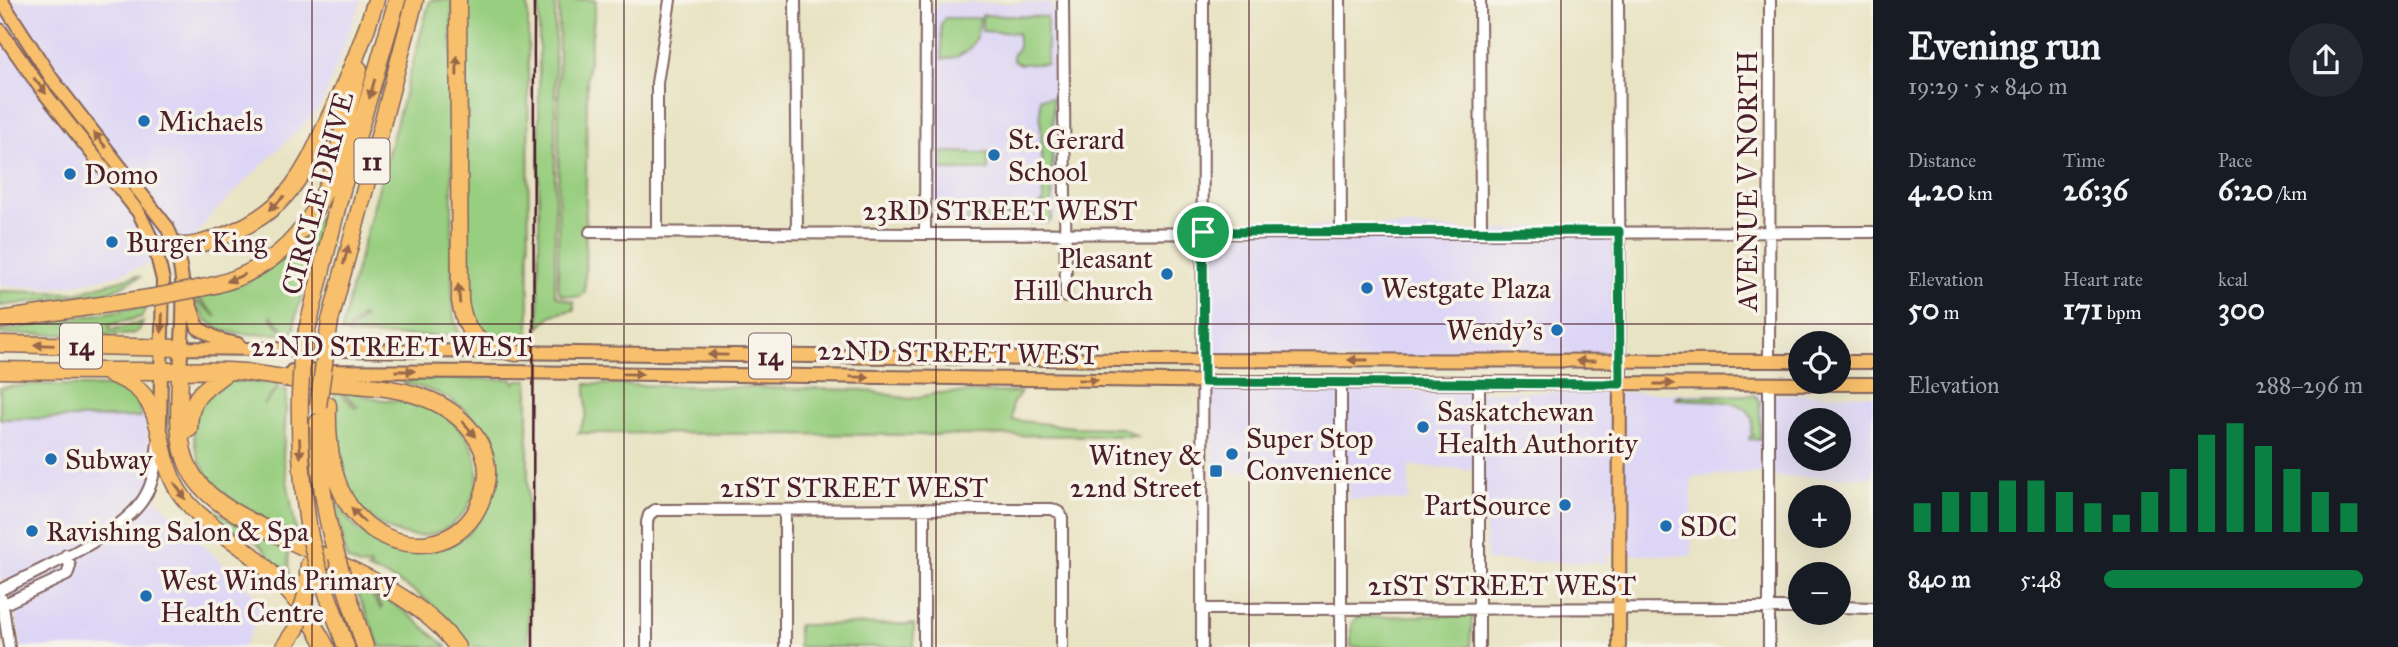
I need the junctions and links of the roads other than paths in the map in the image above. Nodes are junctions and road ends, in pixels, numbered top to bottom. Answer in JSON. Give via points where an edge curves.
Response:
{"nodes":[{"id":1,"x":1,"y":0,"type":"edge"},
{"id":2,"x":376,"y":0,"type":"edge"},
{"id":3,"x":397,"y":0,"type":"edge"},
{"id":4,"x":415,"y":0,"type":"edge"},
{"id":5,"x":458,"y":0,"type":"edge"},
{"id":6,"x":670,"y":0,"type":"edge"},
{"id":7,"x":795,"y":0,"type":"edge"},
{"id":8,"x":926,"y":0,"type":"edge"},
{"id":9,"x":1063,"y":0,"type":"edge"},
{"id":10,"x":1203,"y":0,"type":"edge"},
{"id":11,"x":1340,"y":0,"type":"edge"},
{"id":12,"x":1480,"y":0,"type":"edge"},
{"id":13,"x":1618,"y":0,"type":"edge"},
{"id":14,"x":1770,"y":0,"type":"edge"},
{"id":15,"x":0,"y":30,"type":"edge"},
{"id":16,"x":364,"y":36,"type":"junction"},
{"id":17,"x":1341,"y":231,"type":"junction"},
{"id":18,"x":1619,"y":231,"type":"junction"},
{"id":19,"x":1769,"y":231,"type":"junction"},
{"id":20,"x":590,"y":232,"type":"dead end"},
{"id":21,"x":1203,"y":232,"type":"junction"},
{"id":22,"x":1481,"y":232,"type":"junction"},
{"id":23,"x":1873,"y":232,"type":"edge"},
{"id":24,"x":657,"y":233,"type":"junction"},
{"id":25,"x":796,"y":233,"type":"junction"},
{"id":26,"x":1065,"y":233,"type":"junction"},
{"id":27,"x":925,"y":234,"type":"junction"},
{"id":28,"x":176,"y":246,"type":"junction"},
{"id":29,"x":184,"y":280,"type":"junction"},
{"id":30,"x":1066,"y":297,"type":"dead end"},
{"id":31,"x":0,"y":320,"type":"edge"},
{"id":32,"x":0,"y":344,"type":"edge"},
{"id":33,"x":162,"y":348,"type":"junction"},
{"id":34,"x":181,"y":348,"type":"junction"},
{"id":35,"x":262,"y":350,"type":"junction"},
{"id":36,"x":516,"y":353,"type":"junction"},
{"id":37,"x":1203,"y":360,"type":"junction"},
{"id":38,"x":1620,"y":361,"type":"junction"},
{"id":39,"x":1769,"y":361,"type":"junction"},
{"id":40,"x":1788,"y":361,"type":"edge"},
{"id":41,"x":1851,"y":362,"type":"edge"},
{"id":42,"x":1873,"y":362,"type":"edge"},
{"id":43,"x":4,"y":371,"type":"edge"},
{"id":44,"x":97,"y":371,"type":"junction"},
{"id":45,"x":161,"y":371,"type":"junction"},
{"id":46,"x":180,"y":371,"type":"junction"},
{"id":47,"x":235,"y":372,"type":"junction"},
{"id":48,"x":1204,"y":382,"type":"junction"},
{"id":49,"x":1341,"y":383,"type":"junction"},
{"id":50,"x":1479,"y":383,"type":"junction"},
{"id":51,"x":1620,"y":384,"type":"junction"},
{"id":52,"x":1769,"y":384,"type":"junction"},
{"id":53,"x":1873,"y":384,"type":"edge"},
{"id":54,"x":323,"y":405,"type":"junction"},
{"id":55,"x":160,"y":427,"type":"junction"},
{"id":56,"x":188,"y":467,"type":"junction"},
{"id":57,"x":923,"y":509,"type":"junction"},
{"id":58,"x":785,"y":510,"type":"junction"},
{"id":59,"x":66,"y":555,"type":"junction"},
{"id":60,"x":314,"y":566,"type":"junction"},
{"id":61,"x":0,"y":588,"type":"edge"},
{"id":62,"x":1,"y":605,"type":"edge"},
{"id":63,"x":1851,"y":607,"type":"edge"},
{"id":64,"x":1202,"y":608,"type":"junction"},
{"id":65,"x":1340,"y":608,"type":"junction"},
{"id":66,"x":1479,"y":608,"type":"junction"},
{"id":67,"x":1770,"y":608,"type":"junction"},
{"id":68,"x":1788,"y":608,"type":"edge"},
{"id":69,"x":1873,"y":608,"type":"edge"},
{"id":70,"x":1619,"y":609,"type":"junction"},
{"id":71,"x":0,"y":634,"type":"edge"},
{"id":72,"x":8,"y":647,"type":"edge"},
{"id":73,"x":284,"y":647,"type":"edge"},
{"id":74,"x":326,"y":647,"type":"edge"},
{"id":75,"x":346,"y":647,"type":"edge"},
{"id":76,"x":365,"y":647,"type":"edge"},
{"id":77,"x":457,"y":647,"type":"edge"},
{"id":78,"x":647,"y":647,"type":"edge"},
{"id":79,"x":785,"y":647,"type":"edge"},
{"id":80,"x":924,"y":647,"type":"edge"},
{"id":81,"x":1062,"y":647,"type":"edge"},
{"id":82,"x":1202,"y":647,"type":"edge"},
{"id":83,"x":1341,"y":647,"type":"edge"},
{"id":84,"x":1479,"y":647,"type":"edge"},
{"id":85,"x":1619,"y":647,"type":"edge"},
{"id":86,"x":1769,"y":647,"type":"edge"}],
"edges":[{"from":28,"to":1,"type":"main road","one_way":true,"via":[[158,213],[51,77]]},
{"from":2,"to":16,"type":"highway"},
{"from":3,"to":60,"type":"highway","name":"CIRCLE DRIVE","number":"11","one_way":true,"bridge":true,"via":[[339,200],[302,360],[299,444]]},
{"from":54,"to":4,"type":"highway","name":"CIRCLE DRIVE","number":"11","one_way":true,"bridge":true,"via":[[330,321]]},
{"from":36,"to":5,"type":"highway","one_way":true,"via":[[494,349],[473,336],[465,325],[460,301]]},
{"from":6,"to":24,"type":"street","via":[[657,83]]},
{"from":7,"to":25,"type":"street"},
{"from":8,"to":27,"type":"street"},
{"from":9,"to":26,"type":"street"},
{"from":10,"to":21,"type":"street"},
{"from":11,"to":17,"type":"street"},
{"from":12,"to":22,"type":"street"},
{"from":13,"to":18,"type":"street"},
{"from":14,"to":19,"type":"street","name":"AVENUE V NORTH"},
{"from":15,"to":33,"type":"main road","one_way":true,"via":[[139,213],[162,270]]},
{"from":16,"to":28,"type":"highway","one_way":true,"via":[[310,160],[280,201],[236,231],[192,246]]},
{"from":16,"to":31,"type":"highway","one_way":true,"bridge":true,"via":[[331,177],[290,245],[259,267],[219,285]]},
{"from":17,"to":21,"type":"street","name":"23RD STREET WEST"},
{"from":17,"to":22,"type":"street","name":"23RD STREET WEST"},
{"from":18,"to":19,"type":"street","name":"23RD STREET WEST"},
{"from":18,"to":22,"type":"street","name":"23RD STREET WEST"},
{"from":18,"to":38,"type":"street"},
{"from":19,"to":23,"type":"street","name":"23RD STREET WEST"},
{"from":19,"to":39,"type":"street","name":"AVENUE V NORTH"},
{"from":20,"to":24,"type":"street","name":"23RD STREET WEST"},
{"from":21,"to":26,"type":"street","name":"23RD STREET WEST"},
{"from":21,"to":37,"type":"street"},
{"from":24,"to":25,"type":"street","name":"23RD STREET WEST"},
{"from":25,"to":27,"type":"street","name":"23RD STREET WEST"},
{"from":26,"to":27,"type":"street","name":"23RD STREET WEST"},
{"from":26,"to":30,"type":"street"},
{"from":28,"to":29,"type":"main road"},
{"from":29,"to":34,"type":"main road"},
{"from":29,"to":35,"type":"main road","via":[[198,328],[220,340]]},
{"from":33,"to":32,"type":"highway","name":"22ND STREET WEST","number":"14","one_way":true},
{"from":33,"to":34,"type":"highway","name":"22ND STREET WEST","number":"14"},
{"from":33,"to":45,"type":"main road"},
{"from":34,"to":35,"type":"main road","name":"22ND STREET WEST","number":"14"},
{"from":34,"to":46,"type":"main road"},
{"from":35,"to":36,"type":"main road","name":"22ND STREET WEST","number":"14"},
{"from":37,"to":36,"type":"main road","name":"22ND STREET WEST","number":"14","one_way":true},
{"from":38,"to":37,"type":"main road","name":"22ND STREET WEST","number":"14","one_way":true},
{"from":37,"to":48,"type":"street"},
{"from":38,"to":39,"type":"main road","name":"22ND STREET WEST","number":"14"},
{"from":38,"to":51,"type":"main road"},
{"from":39,"to":40,"type":"main road","name":"22ND STREET WEST","number":"14"},
{"from":41,"to":42,"type":"main road"},
{"from":43,"to":44,"type":"highway","name":"22ND STREET WEST","number":"14"},
{"from":44,"to":45,"type":"highway","name":"22ND STREET WEST","number":"14"},
{"from":44,"to":55,"type":"highway","via":[[139,389]]},
{"from":45,"to":46,"type":"highway","name":"22ND STREET WEST","number":"14"},
{"from":45,"to":55,"type":"main road"},
{"from":46,"to":47,"type":"highway","name":"22ND STREET WEST","number":"14"},
{"from":46,"to":56,"type":"highway","via":[[180,434]]},
{"from":47,"to":48,"type":"main road","name":"22ND STREET WEST","number":"14","one_way":true},
{"from":47,"to":54,"type":"highway","one_way":true,"via":[[401,391],[446,408],[470,429],[486,463],[486,487],[471,519],[453,534],[422,544],[396,541],[368,526],[350,506],[335,475]]},
{"from":47,"to":56,"type":"highway","via":[[200,392],[191,406]]},
{"from":48,"to":49,"type":"main road","name":"22ND STREET WEST"},
{"from":48,"to":64,"type":"street"},
{"from":49,"to":50,"type":"main road","name":"22ND STREET WEST"},
{"from":49,"to":65,"type":"street"},
{"from":50,"to":51,"type":"main road","name":"22ND STREET WEST"},
{"from":50,"to":66,"type":"street"},
{"from":51,"to":52,"type":"main road","name":"22ND STREET WEST","one_way":true},
{"from":51,"to":70,"type":"main road"},
{"from":52,"to":53,"type":"main road","name":"22ND STREET WEST"},
{"from":52,"to":67,"type":"street"},
{"from":54,"to":76,"type":"highway","name":"CIRCLE DRIVE","number":"11","bridge":true,"via":[[318,443],[325,514]]},
{"from":55,"to":59,"type":"street","via":[[153,478],[138,507],[104,534]]},
{"from":55,"to":74,"type":"highway","one_way":true,"via":[[166,464],[183,496],[201,517],[278,581]]},
{"from":56,"to":77,"type":"highway","via":[[221,504],[398,595],[433,621]]},
{"from":57,"to":58,"type":"street","name":"21ST STREET WEST"},
{"from":57,"to":80,"type":"street"},
{"from":57,"to":81,"type":"street","name":"21ST STREET WEST","via":[[1052,509],[1060,513]]},
{"from":58,"to":78,"type":"street","name":"21ST STREET WEST","via":[[655,510],[649,514]]},
{"from":58,"to":79,"type":"street"},
{"from":59,"to":61,"type":"street"},
{"from":59,"to":62,"type":"street","via":[[67,575]]},
{"from":60,"to":73,"type":"highway","bridge":true,"via":[[296,629]]},
{"from":60,"to":75,"type":"highway","name":"CIRCLE DRIVE","number":"11"},
{"from":61,"to":62,"type":"street"},
{"from":62,"to":72,"type":"street"},
{"from":63,"to":69,"type":"street"},
{"from":64,"to":65,"type":"street","name":"21ST STREET WEST"},
{"from":64,"to":82,"type":"street"},
{"from":65,"to":66,"type":"street","name":"21ST STREET WEST"},
{"from":65,"to":83,"type":"street"},
{"from":66,"to":70,"type":"street","name":"21ST STREET WEST"},
{"from":66,"to":84,"type":"street"},
{"from":67,"to":68,"type":"street","name":"21ST STREET WEST"},
{"from":67,"to":70,"type":"street","name":"21ST STREET WEST"},
{"from":67,"to":86,"type":"street"},
{"from":70,"to":85,"type":"main road"},
{"from":71,"to":72,"type":"street"}]}
